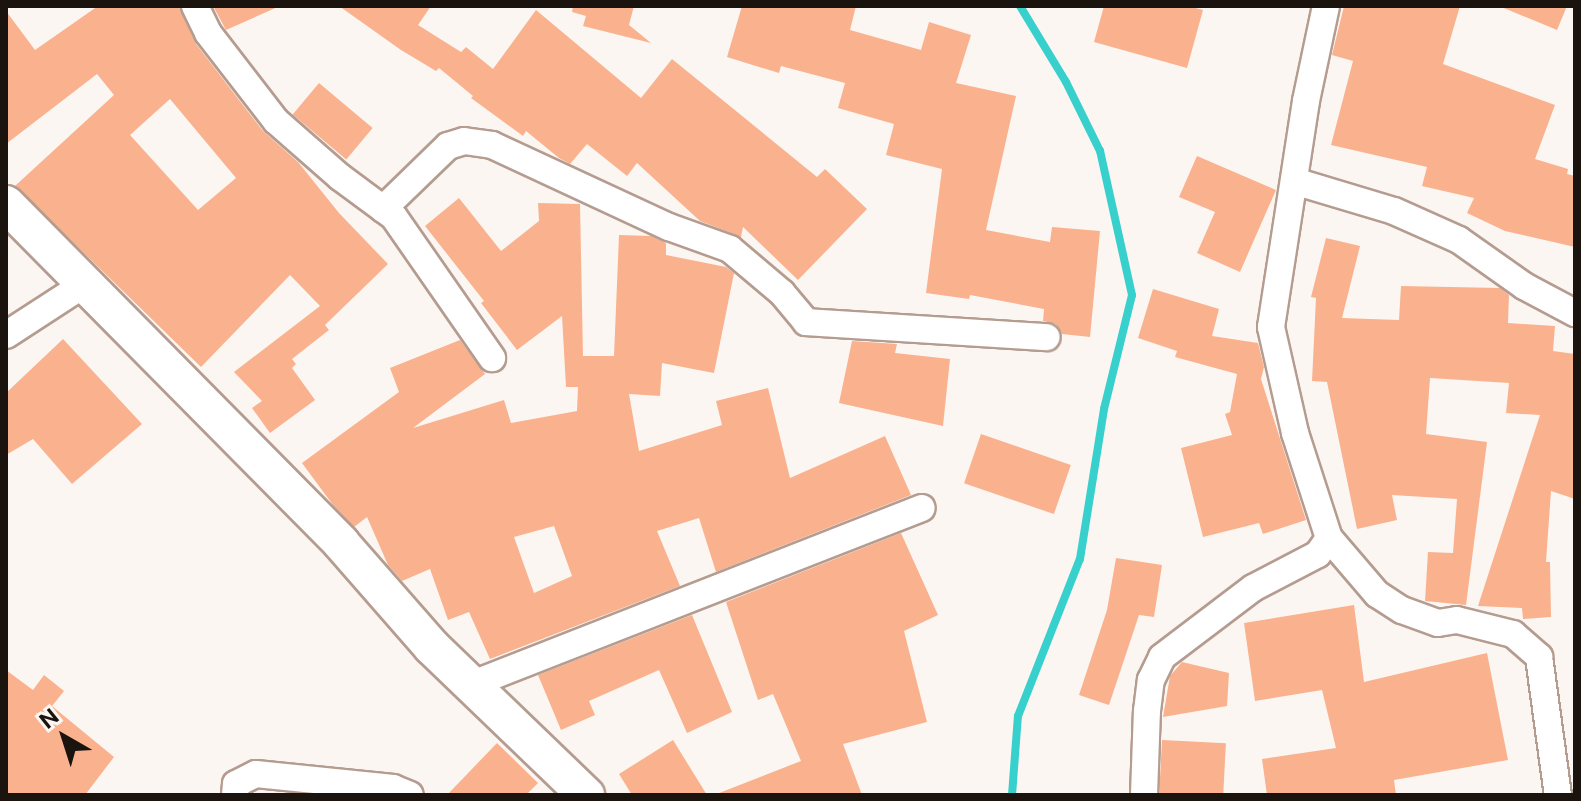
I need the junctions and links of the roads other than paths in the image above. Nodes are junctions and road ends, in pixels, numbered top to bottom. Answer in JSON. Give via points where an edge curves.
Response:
{"nodes":[{"id":1,"x":195,"y":6,"type":"edge"},
{"id":2,"x":1326,"y":6,"type":"edge"},
{"id":3,"x":1294,"y":181,"type":"junction"},
{"id":4,"x":6,"y":204,"type":"edge"},
{"id":5,"x":383,"y":209,"type":"junction"},
{"id":6,"x":83,"y":285,"type":"junction"},
{"id":7,"x":1575,"y":313,"type":"edge"},
{"id":8,"x":6,"y":335,"type":"edge"},
{"id":9,"x":1047,"y":337,"type":"dead end"},
{"id":10,"x":492,"y":358,"type":"dead end"},
{"id":11,"x":922,"y":508,"type":"dead end"},
{"id":12,"x":1329,"y":538,"type":"junction"},
{"id":13,"x":470,"y":685,"type":"junction"},
{"id":14,"x":1575,"y":791,"type":"edge"},
{"id":15,"x":235,"y":795,"type":"edge"},
{"id":16,"x":410,"y":795,"type":"edge"},
{"id":17,"x":586,"y":795,"type":"edge"},
{"id":18,"x":1144,"y":795,"type":"edge"},
{"id":19,"x":1558,"y":795,"type":"edge"}],
"edges":[{"from":1,"to":5,"type":"street","via":[[208,33],[276,121]]},
{"from":2,"to":3,"type":"street"},
{"from":3,"to":7,"type":"street","via":[[1394,211],[1459,240],[1524,286]]},
{"from":3,"to":12,"type":"street","via":[[1271,327],[1295,433]]},
{"from":4,"to":6,"type":"street"},
{"from":5,"to":9,"type":"street","via":[[448,146],[464,141],[492,145],[669,227],[730,249],[782,293],[806,322]]},
{"from":5,"to":10,"type":"street","via":[[410,236]]},
{"from":6,"to":8,"type":"street"},
{"from":6,"to":13,"type":"street","via":[[341,543]]},
{"from":11,"to":13,"type":"street"},
{"from":12,"to":18,"type":"street","via":[[1318,554],[1253,588],[1162,657],[1151,680]]},
{"from":12,"to":19,"type":"street","via":[[1377,594],[1402,610],[1438,623],[1457,620],[1513,634],[1539,657]]},
{"from":13,"to":17,"type":"street"},
{"from":14,"to":19,"type":"street"},
{"from":15,"to":16,"type":"street","via":[[236,784],[256,774],[393,788]]}]}
